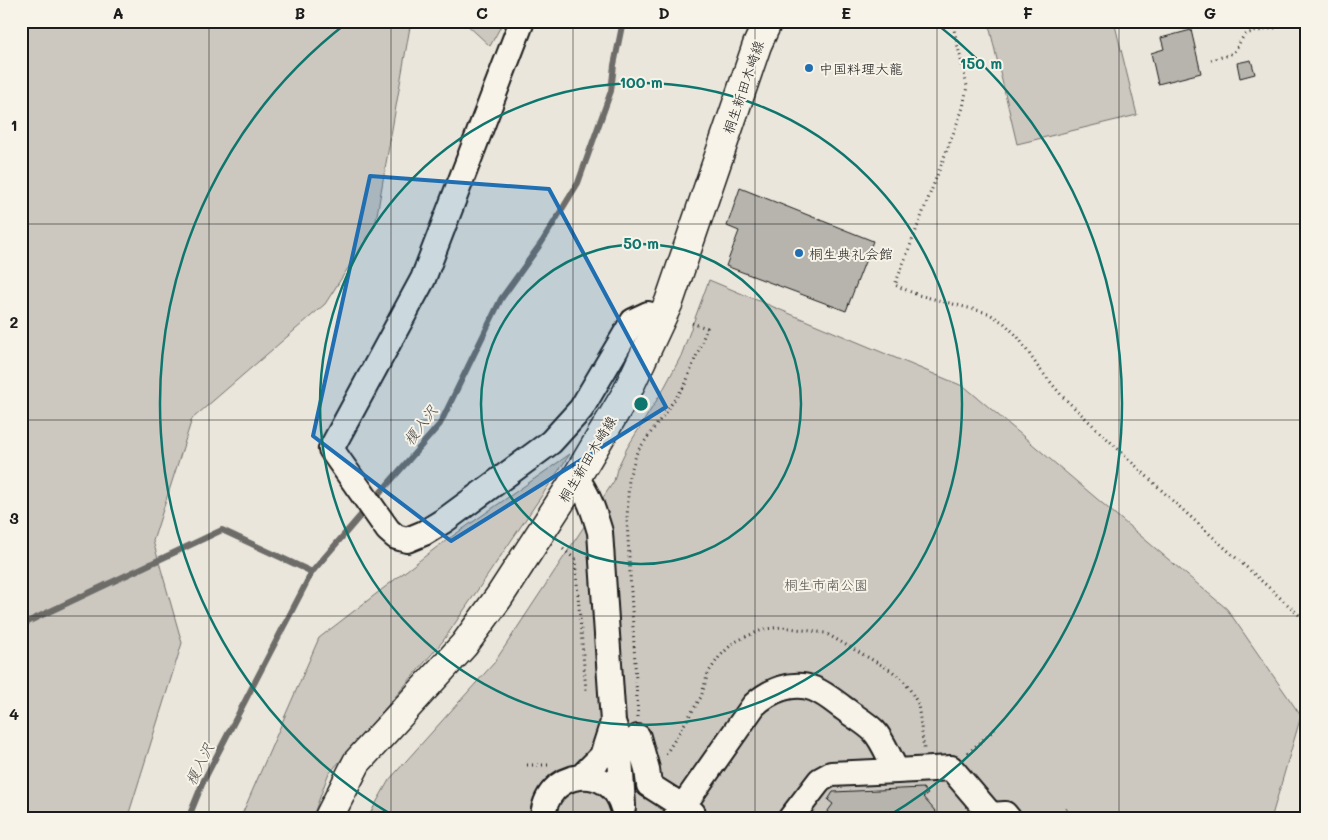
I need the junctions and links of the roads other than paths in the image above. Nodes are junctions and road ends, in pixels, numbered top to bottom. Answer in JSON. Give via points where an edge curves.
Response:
{"nodes":[{"id":1,"x":522,"y":21,"type":"edge"},
{"id":2,"x":768,"y":21,"type":"edge"},
{"id":3,"x":661,"y":319,"type":"junction"},
{"id":4,"x":576,"y":478,"type":"junction"},
{"id":5,"x":613,"y":722,"type":"junction"},
{"id":6,"x":638,"y":737,"type":"road end"},
{"id":7,"x":897,"y":771,"type":"junction"},
{"id":8,"x":582,"y":776,"type":"junction"},
{"id":9,"x":624,"y":813,"type":"edge"},
{"id":10,"x":683,"y":813,"type":"edge"},
{"id":11,"x":328,"y":819,"type":"edge"},
{"id":12,"x":543,"y":819,"type":"edge"},
{"id":13,"x":790,"y":819,"type":"edge"},
{"id":14,"x":1009,"y":819,"type":"edge"}],
"edges":[{"from":1,"to":3,"type":"street","via":[[423,279],[331,449],[388,530],[407,540],[445,520],[551,442],[581,409],[633,321],[648,314]]},
{"from":2,"to":3,"type":"main road","name":"桐生新田木崎線"},
{"from":3,"to":4,"type":"main road","name":"桐生新田木崎線","via":[[626,394]]},
{"from":4,"to":5,"type":"street","via":[[592,504],[600,532]]},
{"from":4,"to":11,"type":"main road","name":"桐生新田木崎線","via":[[464,645],[357,762]]},
{"from":5,"to":8,"type":"street","via":[[602,756]]},
{"from":5,"to":9,"type":"street","via":[[619,739]]},
{"from":6,"to":10,"type":"street","via":[[649,785]]},
{"from":7,"to":10,"type":"street","via":[[869,727],[822,693],[806,687],[788,687],[762,697],[754,705]]},
{"from":7,"to":13,"type":"street","via":[[831,774],[820,780]]},
{"from":7,"to":14,"type":"street","via":[[951,768],[991,815],[1005,814]]},
{"from":8,"to":9,"type":"street","via":[[598,779],[612,788],[619,796]]},
{"from":8,"to":12,"type":"street","via":[[557,786],[548,796]]}]}
